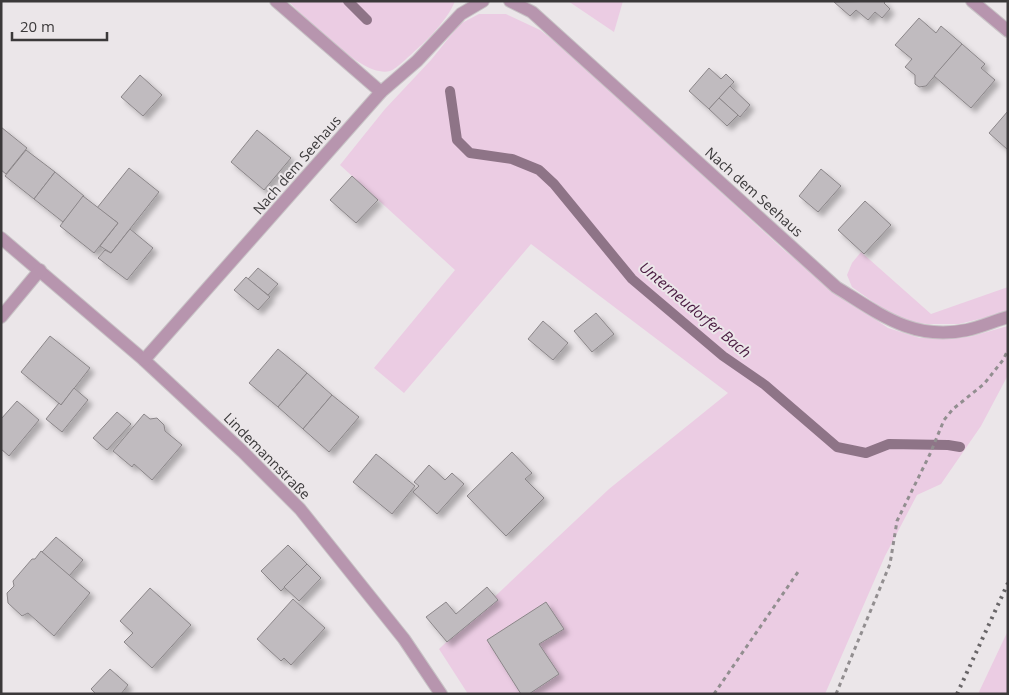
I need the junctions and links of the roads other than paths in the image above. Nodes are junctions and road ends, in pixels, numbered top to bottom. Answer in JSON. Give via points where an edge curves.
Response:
{"nodes":[{"id":1,"x":276,"y":1,"type":"edge"},
{"id":2,"x":483,"y":1,"type":"edge"},
{"id":3,"x":510,"y":1,"type":"edge"},
{"id":4,"x":972,"y":1,"type":"edge"},
{"id":5,"x":1008,"y":31,"type":"edge"},
{"id":6,"x":381,"y":92,"type":"junction"},
{"id":7,"x":1,"y":238,"type":"edge"},
{"id":8,"x":40,"y":270,"type":"junction"},
{"id":9,"x":1,"y":317,"type":"edge"},
{"id":10,"x":1008,"y":317,"type":"edge"},
{"id":11,"x":144,"y":360,"type":"junction"},
{"id":12,"x":441,"y":694,"type":"edge"}],
"edges":[{"from":1,"to":6,"type":"street"},
{"from":2,"to":6,"type":"street","name":"Nach dem Seehaus","via":[[461,14],[417,61]]},
{"from":3,"to":10,"type":"street","name":"Nach dem Seehaus","via":[[532,12],[836,286],[894,322],[917,331],[967,330]]},
{"from":4,"to":5,"type":"street"},
{"from":6,"to":11,"type":"street","name":"Nach dem Seehaus"},
{"from":7,"to":8,"type":"street","name":"Lindemannstraße"},
{"from":8,"to":9,"type":"street"},
{"from":8,"to":11,"type":"street","name":"Lindemannstraße"},
{"from":11,"to":12,"type":"street","name":"Lindemannstraße","via":[[242,450],[300,509],[404,639]]}]}
